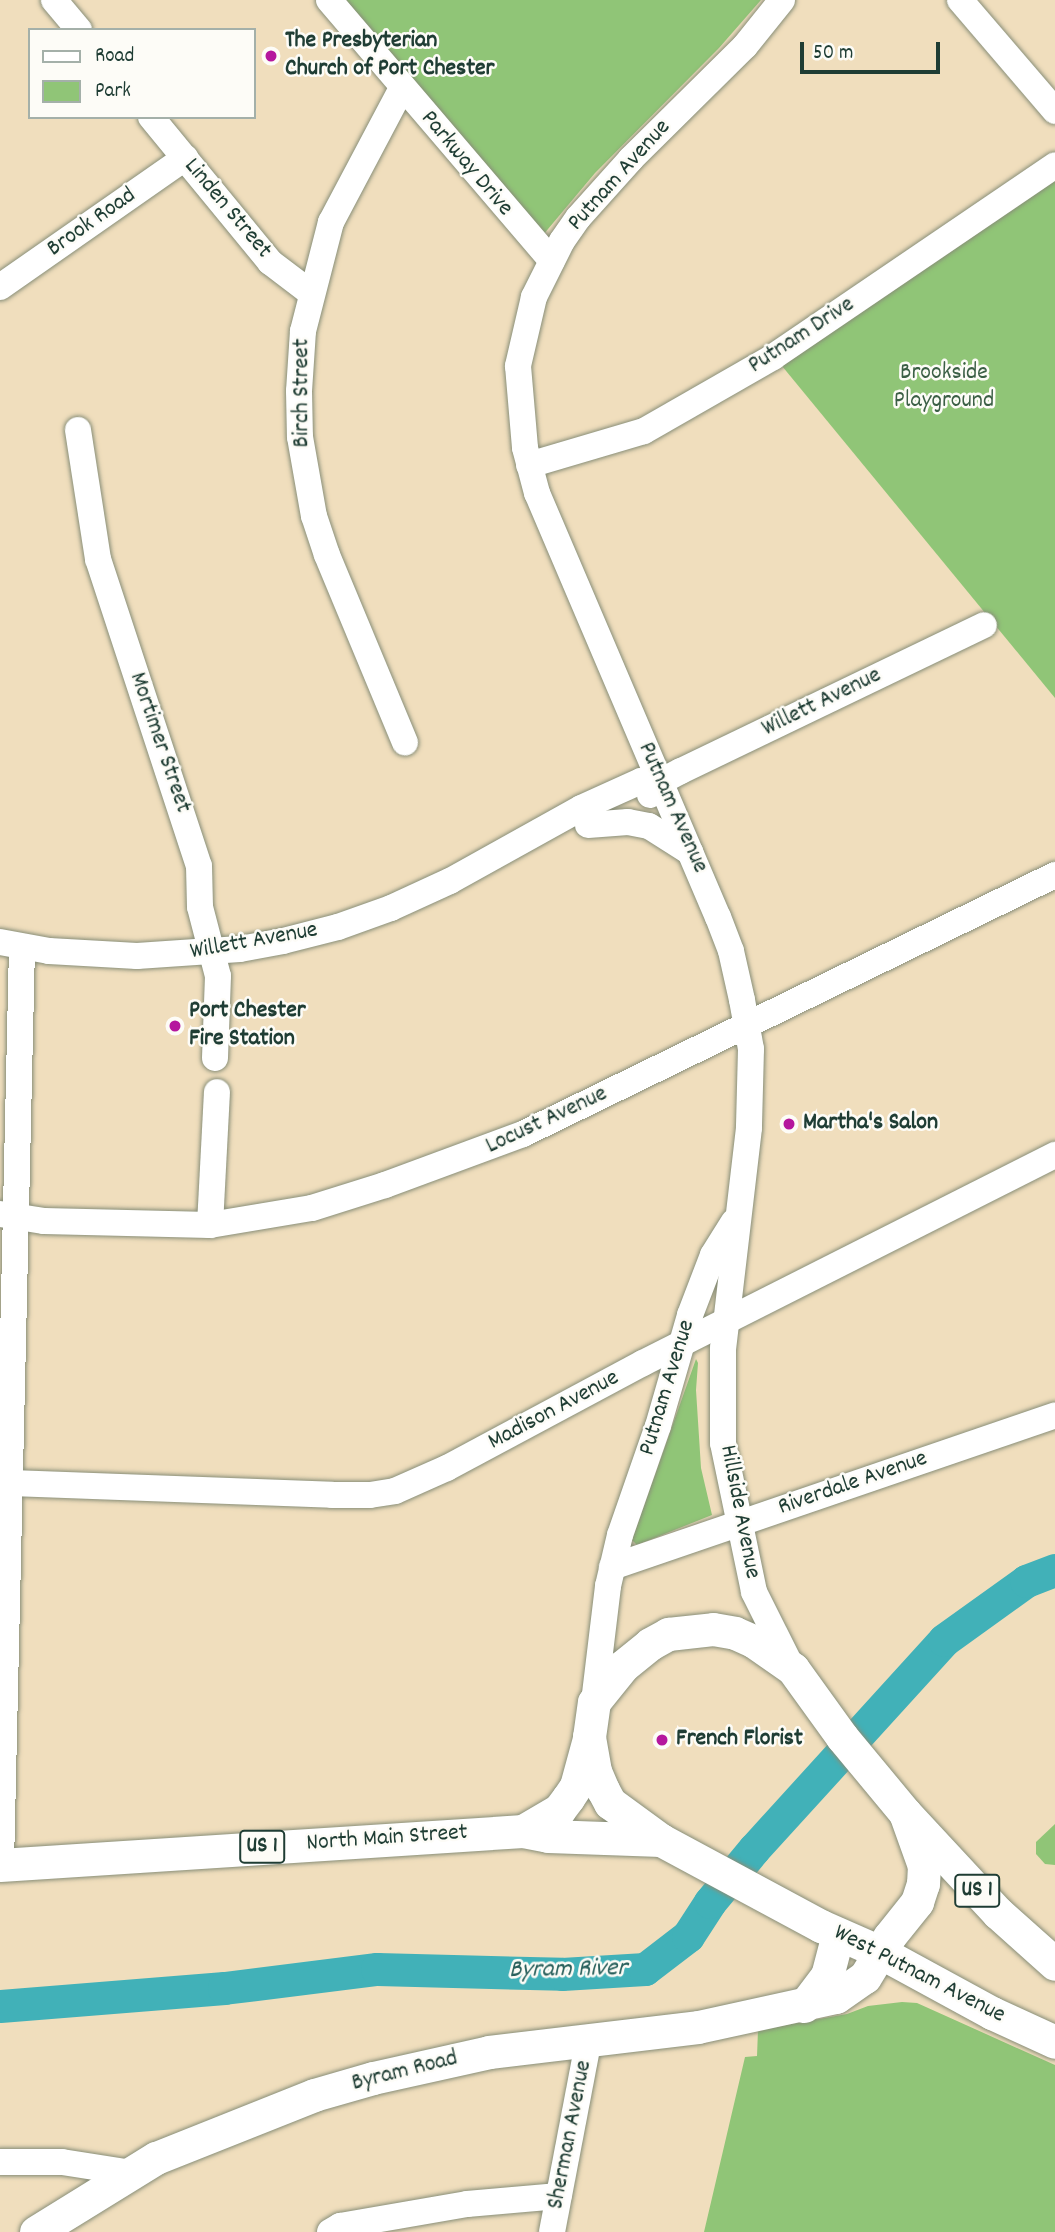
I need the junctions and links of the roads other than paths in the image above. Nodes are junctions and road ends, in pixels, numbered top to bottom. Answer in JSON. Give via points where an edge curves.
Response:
{"nodes":[{"id":1,"x":54,"y":0,"type":"edge"},
{"id":2,"x":329,"y":0,"type":"edge"},
{"id":3,"x":782,"y":0,"type":"edge"},
{"id":4,"x":960,"y":0,"type":"edge"},
{"id":5,"x":77,"y":28,"type":"edge"},
{"id":6,"x":402,"y":88,"type":"junction"},
{"id":7,"x":1055,"y":111,"type":"edge"},
{"id":8,"x":153,"y":119,"type":"edge"},
{"id":9,"x":185,"y":158,"type":"junction"},
{"id":10,"x":1055,"y":165,"type":"edge"},
{"id":11,"x":552,"y":261,"type":"junction"},
{"id":12,"x":0,"y":287,"type":"edge"},
{"id":13,"x":311,"y":293,"type":"junction"},
{"id":14,"x":78,"y":430,"type":"dead end"},
{"id":15,"x":529,"y":465,"type":"junction"},
{"id":16,"x":984,"y":625,"type":"dead end"},
{"id":17,"x":405,"y":742,"type":"dead end"},
{"id":18,"x":660,"y":782,"type":"junction"},
{"id":19,"x":588,"y":825,"type":"junction"},
{"id":20,"x":690,"y":852,"type":"junction"},
{"id":21,"x":494,"y":858,"type":"junction"},
{"id":22,"x":1055,"y":875,"type":"edge"},
{"id":23,"x":11,"y":945,"type":"edge"},
{"id":24,"x":212,"y":951,"type":"junction"},
{"id":25,"x":746,"y":1023,"type":"junction"},
{"id":26,"x":215,"y":1058,"type":"dead end"},
{"id":27,"x":217,"y":1092,"type":"dead end"},
{"id":28,"x":1055,"y":1155,"type":"edge"},
{"id":29,"x":8,"y":1215,"type":"edge"},
{"id":30,"x":737,"y":1217,"type":"junction"},
{"id":31,"x":210,"y":1225,"type":"junction"},
{"id":32,"x":725,"y":1321,"type":"junction"},
{"id":33,"x":681,"y":1343,"type":"junction"},
{"id":34,"x":1055,"y":1415,"type":"edge"},
{"id":35,"x":6,"y":1427,"type":"edge"},
{"id":36,"x":11,"y":1483,"type":"junction"},
{"id":37,"x":739,"y":1523,"type":"junction"},
{"id":38,"x":612,"y":1567,"type":"junction"},
{"id":39,"x":3,"y":1658,"type":"edge"},
{"id":40,"x":793,"y":1669,"type":"junction"},
{"id":41,"x":601,"y":1685,"type":"junction"},
{"id":42,"x":589,"y":1737,"type":"junction"},
{"id":43,"x":905,"y":1813,"type":"junction"},
{"id":44,"x":523,"y":1831,"type":"junction"},
{"id":45,"x":672,"y":1846,"type":"junction"},
{"id":46,"x":1,"y":1865,"type":"edge"},
{"id":47,"x":785,"y":1906,"type":"joint"},
{"id":48,"x":838,"y":1934,"type":"junction"},
{"id":49,"x":880,"y":1952,"type":"junction"},
{"id":50,"x":1055,"y":1964,"type":"edge"},
{"id":51,"x":804,"y":2006,"type":"junction"},
{"id":52,"x":589,"y":2038,"type":"junction"},
{"id":53,"x":1055,"y":2042,"type":"edge"},
{"id":54,"x":0,"y":2162,"type":"edge"},
{"id":55,"x":132,"y":2173,"type":"junction"},
{"id":56,"x":559,"y":2196,"type":"junction"},
{"id":57,"x":36,"y":2232,"type":"edge"},
{"id":58,"x":330,"y":2232,"type":"edge"},
{"id":59,"x":552,"y":2232,"type":"edge"}],
"edges":[{"from":1,"to":5,"type":"street"},
{"from":2,"to":6,"type":"street","name":"Parkway Drive"},
{"from":3,"to":11,"type":"street","name":"Putnam Avenue","via":[[745,46],[578,218]]},
{"from":4,"to":7,"type":"street"},
{"from":6,"to":11,"type":"street","name":"Parkway Drive"},
{"from":6,"to":13,"type":"street","name":"Birch Street","via":[[331,222]]},
{"from":8,"to":9,"type":"street","name":"Linden Street"},
{"from":9,"to":12,"type":"street","name":"Brook Road"},
{"from":9,"to":13,"type":"street","name":"Linden Street","via":[[270,262]]},
{"from":10,"to":15,"type":"street","name":"Putnam Drive","via":[[761,364],[644,431]]},
{"from":11,"to":15,"type":"street","name":"Putnam Avenue","via":[[534,297],[518,366]]},
{"from":13,"to":17,"type":"street","name":"Birch Street","via":[[303,331],[300,437],[314,516]]},
{"from":14,"to":24,"type":"street","name":"Mortimer Street","via":[[98,559],[193,841],[200,907]]},
{"from":15,"to":18,"type":"street","name":"Putnam Avenue","via":[[572,581]]},
{"from":16,"to":18,"type":"street","name":"Willett Avenue"},
{"from":18,"to":19,"type":"street","name":"Willett Avenue","via":[[648,797]]},
{"from":18,"to":20,"type":"street","name":"Putnam Avenue"},
{"from":18,"to":21,"type":"street","name":"Willett Avenue","via":[[629,786]]},
{"from":19,"to":20,"type":"street","via":[[628,822],[649,826]]},
{"from":19,"to":21,"type":"street","name":"Willett Avenue"},
{"from":20,"to":25,"type":"street","name":"Putnam Avenue","via":[[731,951]]},
{"from":21,"to":24,"type":"street","name":"Willett Avenue","via":[[391,908],[338,927]]},
{"from":22,"to":25,"type":"street","name":"Locust Avenue"},
{"from":23,"to":24,"type":"street","name":"Willett Avenue","via":[[90,956]]},
{"from":23,"to":29,"type":"street"},
{"from":24,"to":26,"type":"street","name":"Mortimer Street","via":[[218,976]]},
{"from":25,"to":30,"type":"street","name":"Putnam Avenue","via":[[751,1049],[749,1128]]},
{"from":25,"to":31,"type":"street","name":"Locust Avenue","via":[[472,1156],[312,1208]]},
{"from":27,"to":31,"type":"street"},
{"from":28,"to":32,"type":"street","name":"Madison Avenue"},
{"from":29,"to":31,"type":"street","name":"Locust Avenue","via":[[44,1221]]},
{"from":29,"to":35,"type":"street"},
{"from":30,"to":32,"type":"street","name":"Hillside Avenue"},
{"from":30,"to":33,"type":"street","name":"Putnam Avenue","via":[[713,1255]]},
{"from":32,"to":33,"type":"street","name":"Madison Avenue"},
{"from":32,"to":37,"type":"street","name":"Hillside Avenue","via":[[723,1443]]},
{"from":33,"to":36,"type":"street","name":"Madison Avenue","via":[[447,1468],[395,1490],[332,1495]]},
{"from":33,"to":38,"type":"street","name":"Putnam Avenue"},
{"from":34,"to":37,"type":"street","name":"Riverdale Avenue"},
{"from":35,"to":36,"type":"street"},
{"from":36,"to":39,"type":"street"},
{"from":37,"to":38,"type":"street","name":"Riverdale Avenue"},
{"from":37,"to":40,"type":"street","name":"Hillside Avenue","via":[[754,1592]]},
{"from":38,"to":41,"type":"street","name":"Putnam Avenue"},
{"from":39,"to":46,"type":"street"},
{"from":40,"to":41,"type":"main road","number":"US 1","via":[[735,1633],[690,1629],[650,1644]]},
{"from":40,"to":43,"type":"main road","name":"Hillside Avenue","number":"US 1"},
{"from":41,"to":42,"type":"main road","name":"Putnam Avenue","number":"US 1"},
{"from":42,"to":44,"type":"main road","name":"North Main Street","number":"US 1","via":[[576,1786],[568,1798],[559,1810]]},
{"from":42,"to":45,"type":"main road","name":"Putnam Avenue","via":[[595,1771],[610,1803]]},
{"from":43,"to":49,"type":"main road","name":"Byram Road","via":[[919,1847],[923,1884],[917,1902]]},
{"from":43,"to":50,"type":"main road","number":"US 1","via":[[998,1913]]},
{"from":44,"to":45,"type":"main road","name":"North Main Street","number":"US 1"},
{"from":44,"to":46,"type":"main road","name":"North Main Street","number":"US 1"},
{"from":45,"to":47,"type":"main road","name":"North Main Street","number":"US 1"},
{"from":47,"to":48,"type":"main road","name":"West Putnam Avenue","number":"US 1"},
{"from":48,"to":49,"type":"main road","name":"West Putnam Avenue","number":"US 1"},
{"from":48,"to":51,"type":"main road","via":[[827,1976]]},
{"from":49,"to":51,"type":"main road","name":"Byram Road","via":[[865,1977],[836,1997]]},
{"from":49,"to":53,"type":"main road","name":"West Putnam Avenue","number":"US 1"},
{"from":51,"to":52,"type":"main road","name":"Byram Road","via":[[698,2027]]},
{"from":52,"to":55,"type":"main road","name":"Byram Road","via":[[489,2052],[373,2078],[261,2115],[156,2158]]},
{"from":52,"to":56,"type":"street","name":"Sherman Avenue"},
{"from":54,"to":55,"type":"street","via":[[62,2162]]},
{"from":55,"to":57,"type":"main road","name":"Byram Road"},
{"from":56,"to":58,"type":"street","via":[[467,2204]]},
{"from":56,"to":59,"type":"street","name":"Sherman Avenue"}]}
